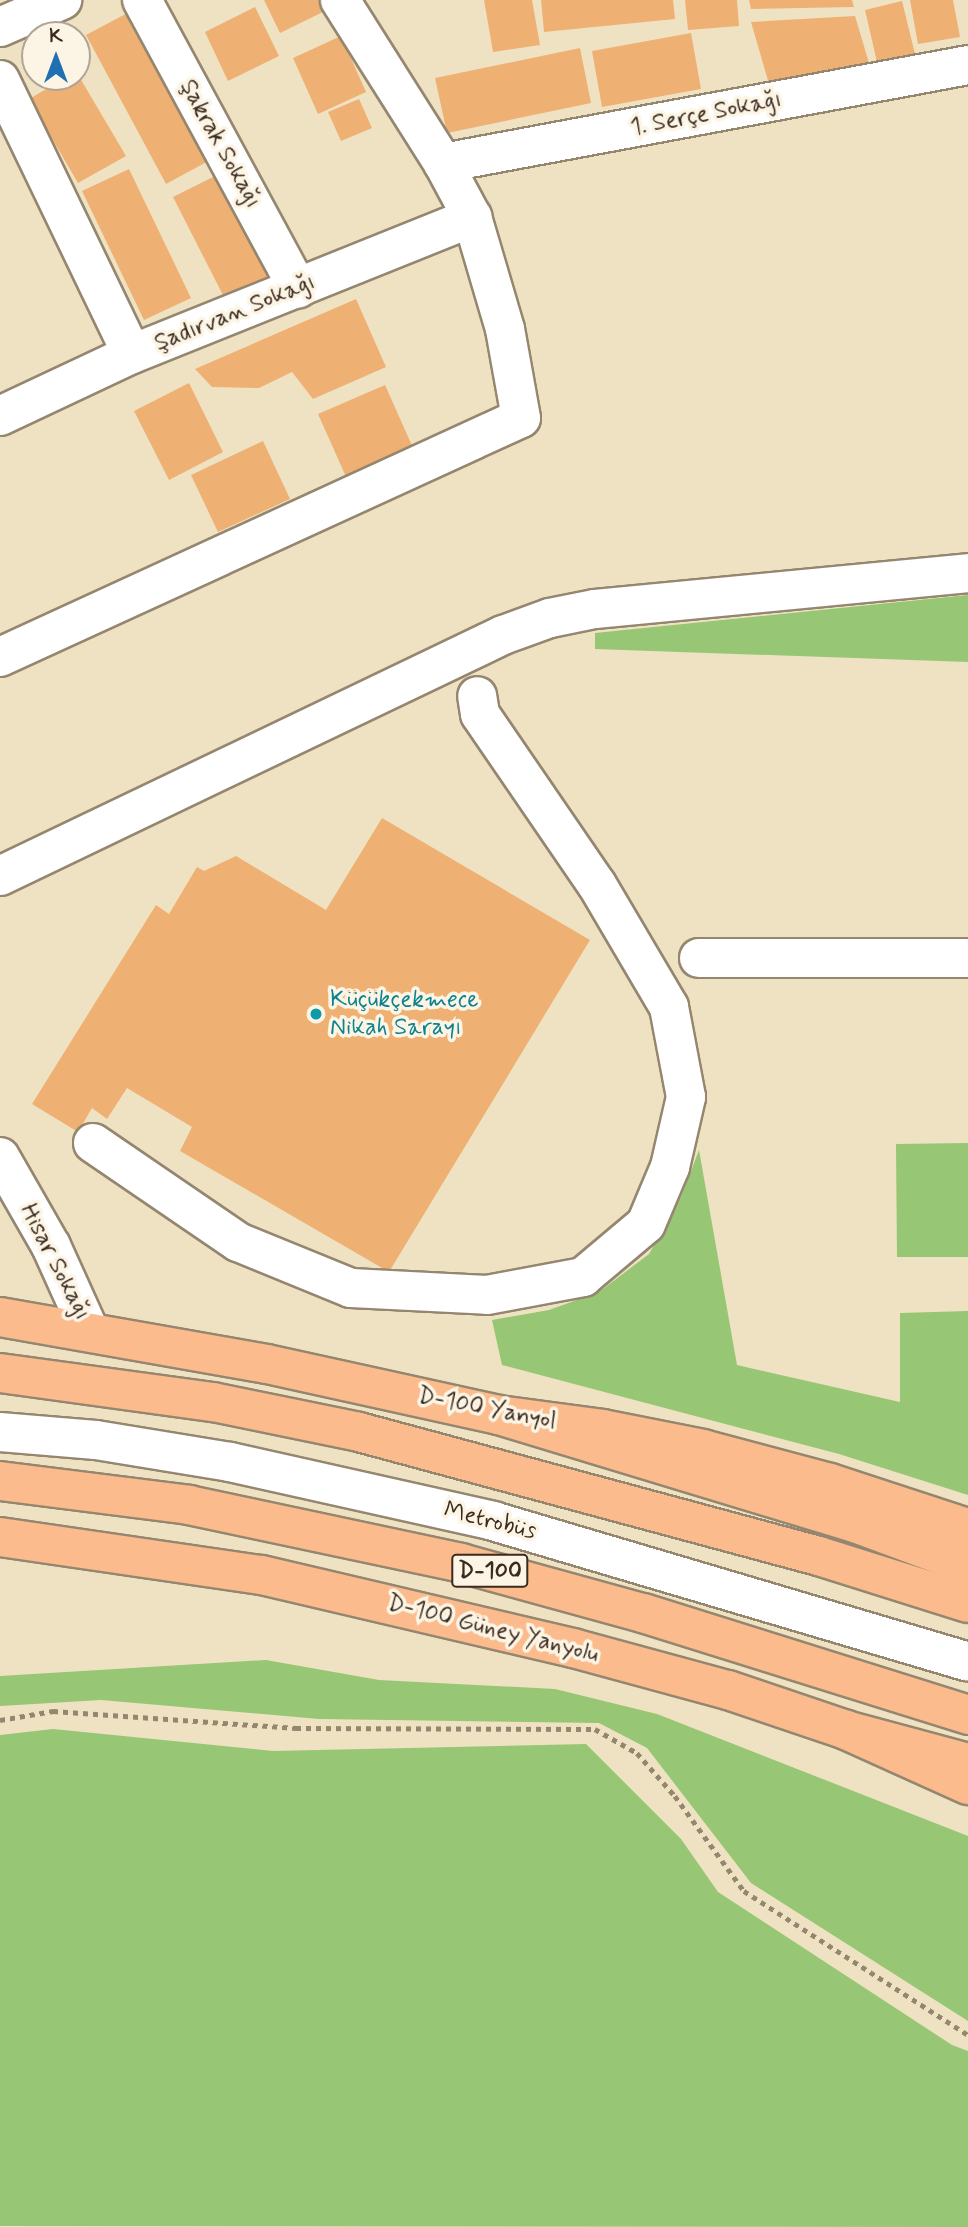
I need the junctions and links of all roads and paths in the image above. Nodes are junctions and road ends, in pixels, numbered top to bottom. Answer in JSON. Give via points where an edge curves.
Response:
{"nodes":[{"id":1,"x":62,"y":0,"type":"edge"},
{"id":2,"x":142,"y":0,"type":"edge"},
{"id":3,"x":346,"y":1,"type":"edge"},
{"id":4,"x":0,"y":27,"type":"edge"},
{"id":5,"x":968,"y":65,"type":"edge"},
{"id":6,"x":0,"y":80,"type":"edge"},
{"id":7,"x":443,"y":163,"type":"junction"},
{"id":8,"x":472,"y":217,"type":"junction"},
{"id":9,"x":298,"y":288,"type":"junction"},
{"id":10,"x":132,"y":354,"type":"junction"},
{"id":11,"x":0,"y":416,"type":"edge"},
{"id":12,"x":968,"y":573,"type":"edge"},
{"id":13,"x":0,"y":657,"type":"edge"},
{"id":14,"x":477,"y":696,"type":"dead end"},
{"id":15,"x":0,"y":876,"type":"edge"},
{"id":16,"x":699,"y":958,"type":"dead end"},
{"id":17,"x":968,"y":958,"type":"edge"},
{"id":18,"x":93,"y":1143,"type":"dead end"},
{"id":19,"x":0,"y":1157,"type":"edge"},
{"id":20,"x":0,"y":1317,"type":"edge"},
{"id":21,"x":89,"y":1330,"type":"junction"},
{"id":22,"x":0,"y":1373,"type":"edge"},
{"id":23,"x":499,"y":1415,"type":"junction"},
{"id":24,"x":0,"y":1432,"type":"edge"},
{"id":25,"x":0,"y":1481,"type":"edge"},
{"id":26,"x":968,"y":1528,"type":"edge"},
{"id":27,"x":0,"y":1537,"type":"edge"},
{"id":28,"x":968,"y":1565,"type":"edge"},
{"id":29,"x":968,"y":1603,"type":"edge"},
{"id":30,"x":968,"y":1662,"type":"edge"},
{"id":31,"x":968,"y":1715,"type":"edge"},
{"id":32,"x":0,"y":1720,"type":"edge"},
{"id":33,"x":846,"y":1730,"type":"junction"},
{"id":34,"x":968,"y":1763,"type":"edge"},
{"id":35,"x":968,"y":1785,"type":"edge"},
{"id":36,"x":968,"y":2035,"type":"edge"}],
"edges":[{"from":1,"to":4,"type":"street"},
{"from":2,"to":9,"type":"street","name":"Şakrak Sokağı"},
{"from":3,"to":7,"type":"street"},
{"from":5,"to":7,"type":"street","name":"1. Serçe Sokağı"},
{"from":6,"to":10,"type":"street"},
{"from":7,"to":8,"type":"street"},
{"from":8,"to":9,"type":"street","name":"Şadırvan Sokağı"},
{"from":8,"to":13,"type":"street","via":[[505,330],[521,418]]},
{"from":9,"to":10,"type":"street","name":"Şadırvan Sokağı"},
{"from":10,"to":11,"type":"street","name":"Şadırvan Sokağı"},
{"from":12,"to":15,"type":"street","via":[[594,609],[550,618],[503,635]]},
{"from":14,"to":18,"type":"street","via":[[480,714],[597,885],[669,1007],[686,1097],[670,1167],[646,1224],[583,1277],[486,1295],[351,1288],[238,1242]]},
{"from":16,"to":17,"type":"street"},
{"from":19,"to":21,"type":"street","name":"Hisar Sokağı","via":[[51,1246]]},
{"from":20,"to":21,"type":"main road","name":"D-100 Yanyol"},
{"from":21,"to":23,"type":"main road","name":"D-100 Yanyol"},
{"from":22,"to":29,"type":"main road","via":[[213,1402],[359,1432],[818,1556]]},
{"from":23,"to":26,"type":"main road","name":"D-100 Yanyol","via":[[602,1429],[703,1450],[830,1483]]},
{"from":23,"to":28,"type":"main road","via":[[855,1522]]},
{"from":24,"to":30,"type":"street","name":"Metrobüs","via":[[96,1440],[230,1462],[493,1521]]},
{"from":25,"to":31,"type":"main road","number":"D-100","via":[[189,1505],[461,1563],[643,1613]]},
{"from":27,"to":33,"type":"main road","name":"D-100 Güney Yanyolu","via":[[262,1575],[410,1608],[728,1690]]},
{"from":32,"to":36,"type":"path","via":[[53,1712],[296,1728],[595,1730],[637,1753],[675,1796],[744,1891]]},
{"from":33,"to":34,"type":"main road"},
{"from":33,"to":35,"type":"main road","name":"D-100 Güney Yanyolu"}]}
